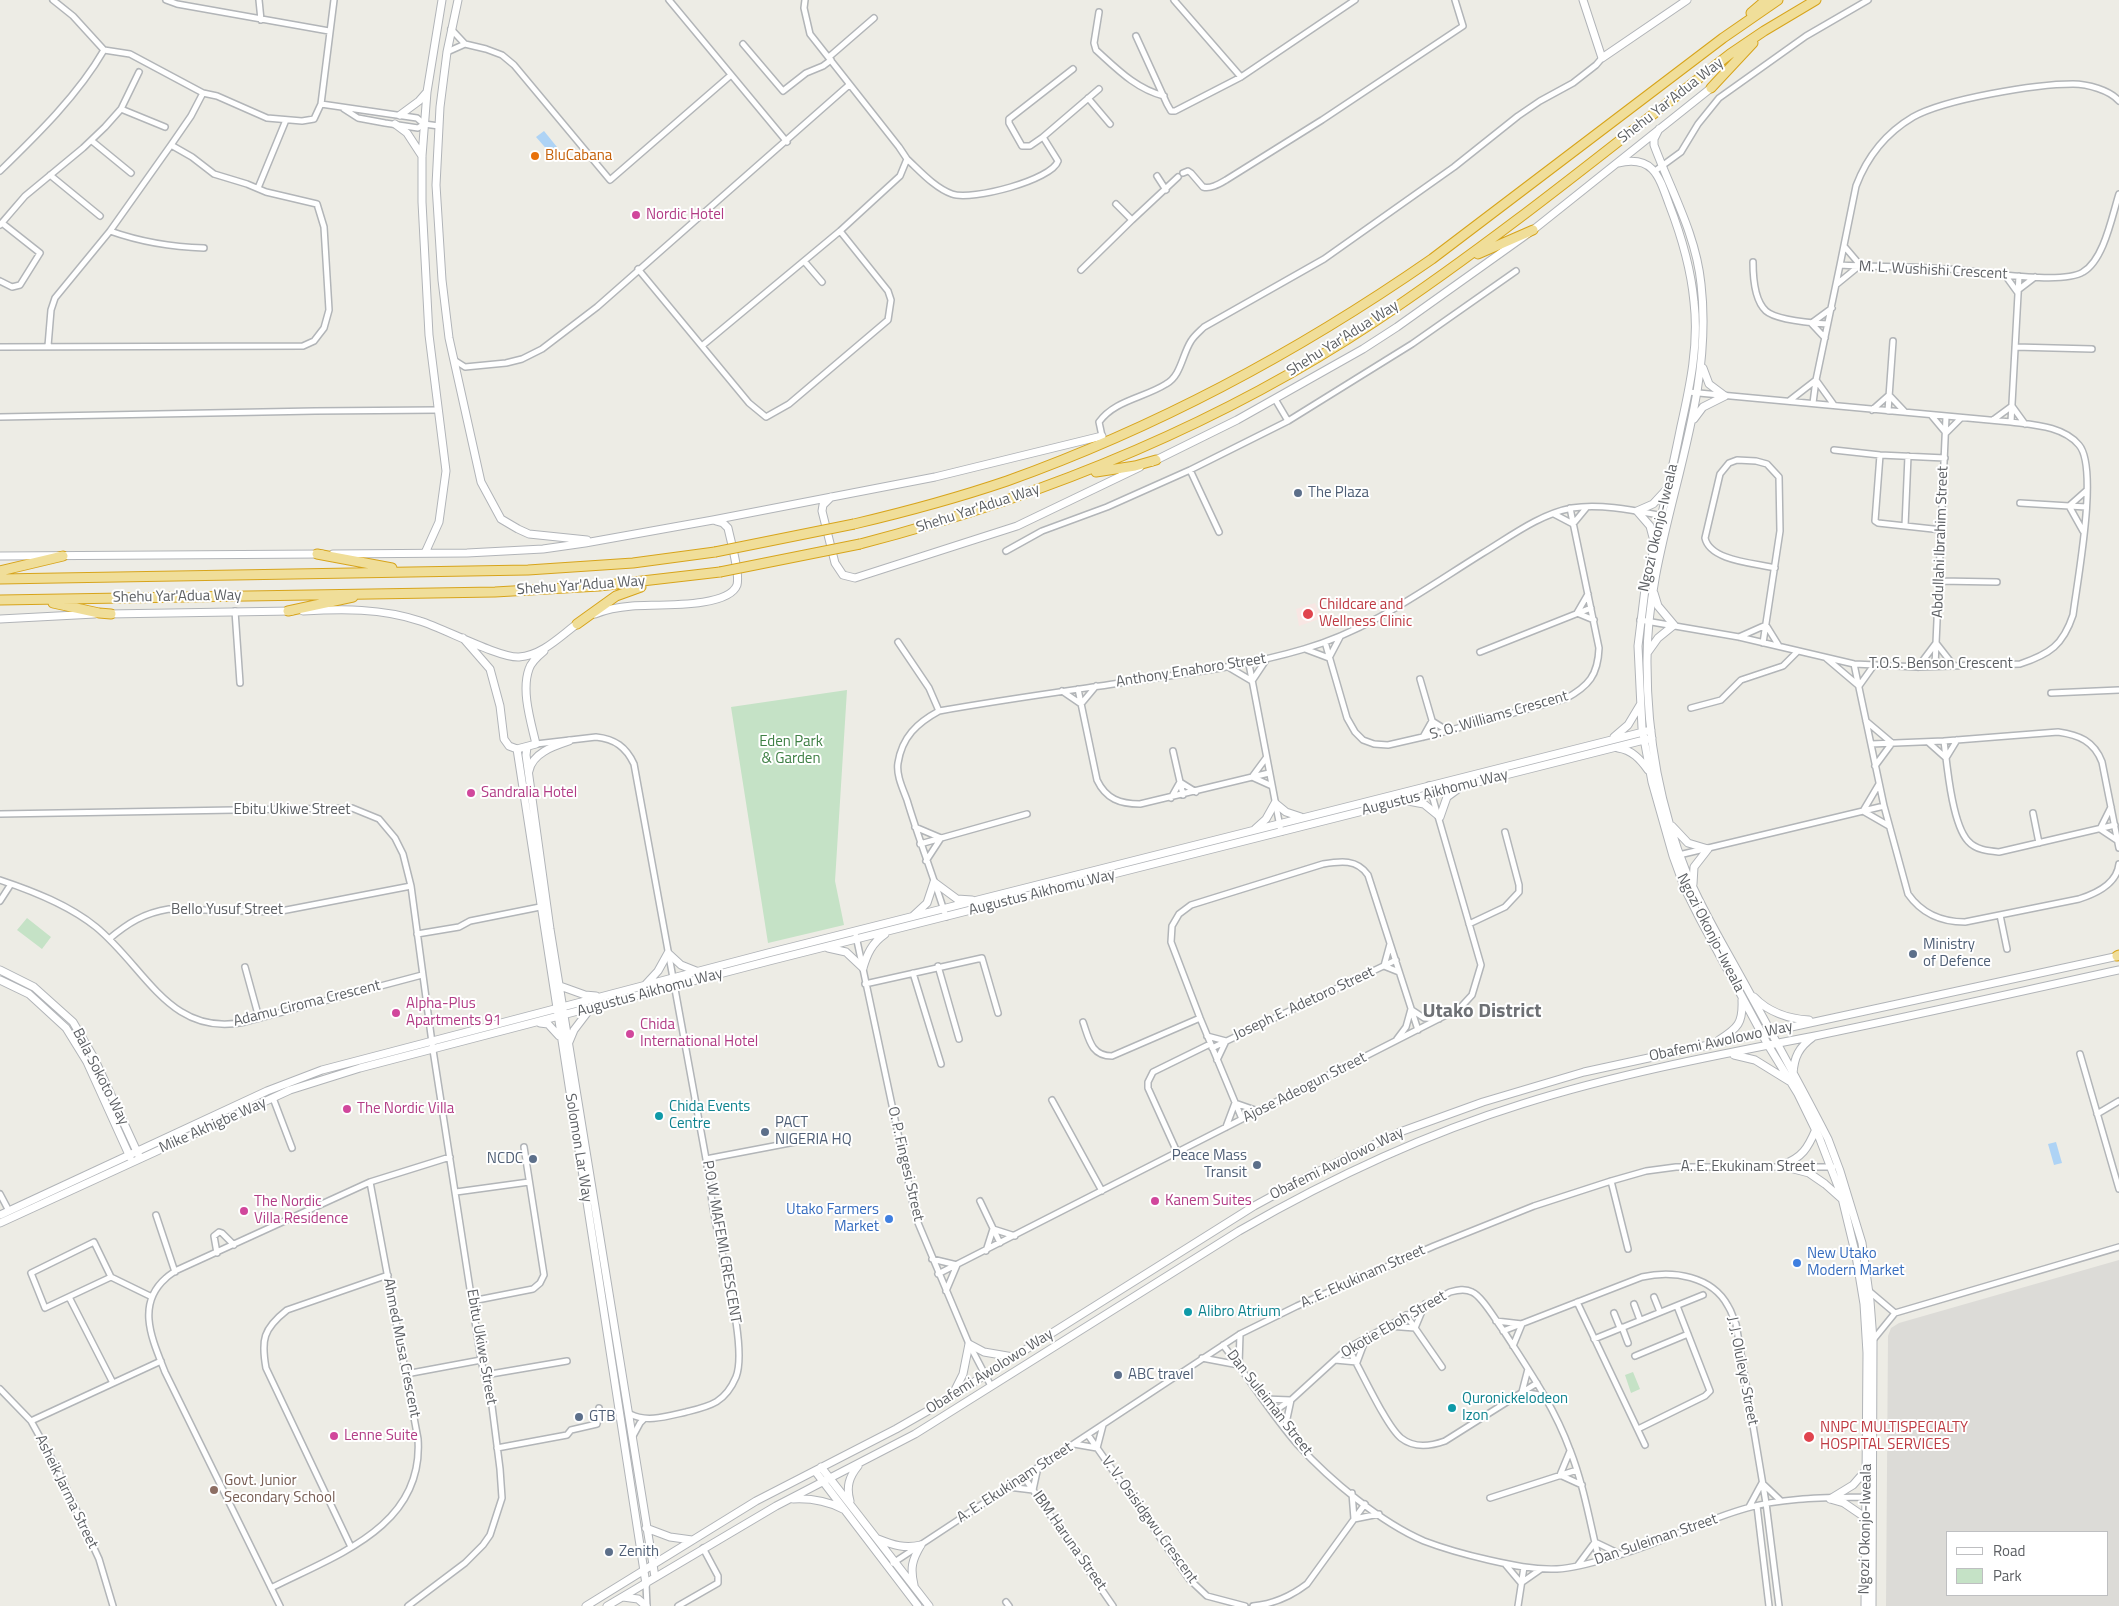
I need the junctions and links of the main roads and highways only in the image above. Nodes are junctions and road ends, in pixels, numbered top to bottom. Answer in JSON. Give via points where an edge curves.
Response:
{"nodes":[{"id":1,"x":1766,"y":0,"type":"edge"},
{"id":2,"x":1778,"y":0,"type":"edge"},
{"id":3,"x":1816,"y":0,"type":"edge"},
{"id":4,"x":1742,"y":24,"type":"junction"},
{"id":5,"x":1764,"y":31,"type":"junction"},
{"id":6,"x":1711,"y":88,"type":"road end"},
{"id":7,"x":1533,"y":230,"type":"road end"},
{"id":8,"x":1451,"y":268,"type":"junction"},
{"id":9,"x":1152,"y":422,"type":"junction"},
{"id":10,"x":1102,"y":436,"type":"road end"},
{"id":11,"x":1156,"y":460,"type":"road end"},
{"id":12,"x":1069,"y":478,"type":"junction"},
{"id":13,"x":317,"y":554,"type":"road end"},
{"id":14,"x":63,"y":556,"type":"road end"},
{"id":15,"x":0,"y":571,"type":"edge"},
{"id":16,"x":412,"y":572,"type":"junction"},
{"id":17,"x":688,"y":576,"type":"junction"},
{"id":18,"x":0,"y":579,"type":"edge"},
{"id":19,"x":396,"y":592,"type":"junction"},
{"id":20,"x":0,"y":600,"type":"edge"},
{"id":21,"x":288,"y":611,"type":"road end"},
{"id":22,"x":111,"y":614,"type":"road end"},
{"id":23,"x":577,"y":624,"type":"road end"}],
"edges":[{"from":1,"to":4,"type":"highway"},
{"from":2,"to":4,"type":"highway","name":"Shehu Yar'Adua Way"},
{"from":3,"to":5,"type":"highway","name":"Shehu Yar'Adua Way"},
{"from":4,"to":9,"type":"highway","name":"Shehu Yar'Adua Way","via":[[1389,289],[1255,368]]},
{"from":5,"to":6,"type":"highway"},
{"from":5,"to":8,"type":"highway","name":"Shehu Yar'Adua Way"},
{"from":7,"to":8,"type":"highway"},
{"from":8,"to":12,"type":"highway","name":"Shehu Yar'Adua Way","via":[[1372,323],[1287,374],[1174,433]]},
{"from":9,"to":10,"type":"highway"},
{"from":9,"to":16,"type":"highway","name":"Shehu Yar'Adua Way","bridge":true,"via":[[1005,481],[909,511],[716,552],[573,568]]},
{"from":11,"to":12,"type":"highway"},
{"from":12,"to":17,"type":"highway","name":"Shehu Yar'Adua Way","bridge":true,"via":[[952,518],[860,544]]},
{"from":13,"to":16,"type":"highway"},
{"from":14,"to":15,"type":"highway"},
{"from":16,"to":18,"type":"highway","name":"Shehu Yar'Adua Way"},
{"from":17,"to":19,"type":"highway","name":"Shehu Yar'Adua Way","via":[[542,590]]},
{"from":17,"to":23,"type":"highway","via":[[625,591]]},
{"from":19,"to":20,"type":"highway","name":"Shehu Yar'Adua Way"},
{"from":19,"to":21,"type":"highway"},
{"from":20,"to":22,"type":"highway","via":[[54,603]]}]}
